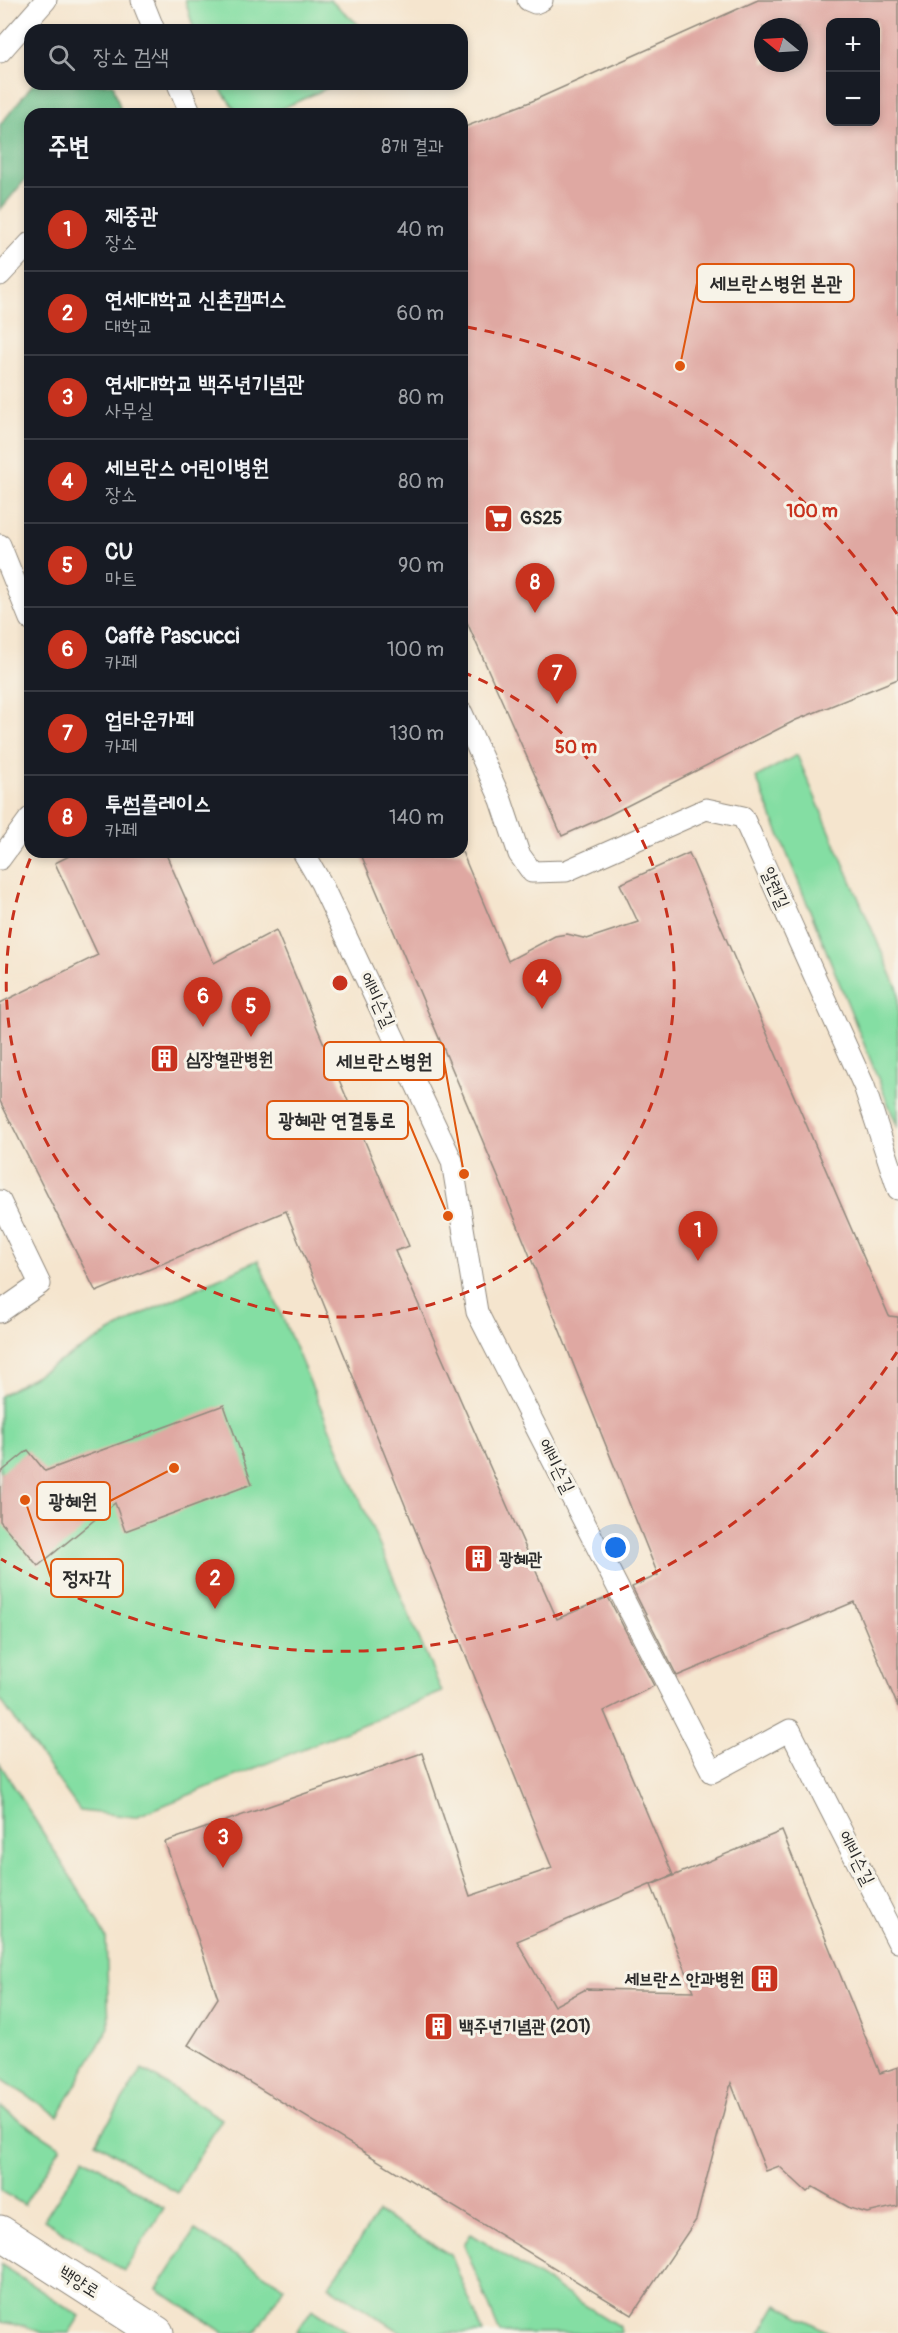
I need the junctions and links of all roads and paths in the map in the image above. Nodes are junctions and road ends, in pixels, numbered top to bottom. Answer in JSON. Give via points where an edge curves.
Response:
{"nodes":[{"id":1,"x":46,"y":0,"type":"edge"},
{"id":2,"x":141,"y":0,"type":"edge"},
{"id":3,"x":528,"y":0,"type":"edge"},
{"id":4,"x":542,"y":0,"type":"edge"},
{"id":5,"x":25,"y":24,"type":"edge"},
{"id":6,"x":151,"y":24,"type":"edge"},
{"id":7,"x":24,"y":25,"type":"edge"},
{"id":8,"x":0,"y":52,"type":"edge"},
{"id":9,"x":181,"y":90,"type":"edge"},
{"id":10,"x":188,"y":108,"type":"edge"},
{"id":11,"x":24,"y":249,"type":"edge"},
{"id":12,"x":0,"y":275,"type":"edge"},
{"id":13,"x":0,"y":545,"type":"edge"},
{"id":14,"x":24,"y":604,"type":"edge"},
{"id":15,"x":468,"y":726,"type":"edge"},
{"id":16,"x":24,"y":826,"type":"edge"},
{"id":17,"x":306,"y":858,"type":"edge"},
{"id":18,"x":0,"y":860,"type":"edge"},
{"id":19,"x":898,"y":1189,"type":"edge"},
{"id":20,"x":0,"y":1201,"type":"edge"},
{"id":21,"x":0,"y":1312,"type":"edge"},
{"id":22,"x":898,"y":1942,"type":"edge"},
{"id":23,"x":0,"y":2232,"type":"edge"},
{"id":24,"x":157,"y":2333,"type":"edge"}],
"edges":[{"from":1,"to":5,"type":"lane"},
{"from":2,"to":6,"type":"lane"},
{"from":3,"to":4,"type":"lane"},
{"from":7,"to":8,"type":"lane"},
{"from":9,"to":10,"type":"lane"},
{"from":11,"to":12,"type":"lane"},
{"from":13,"to":14,"type":"lane"},
{"from":15,"to":19,"type":"lane","name":"알렌길","via":[[501,800],[519,854],[532,872],[566,871],[706,809],[744,817],[864,1086]]},
{"from":16,"to":18,"type":"lane"},
{"from":17,"to":22,"type":"lane","name":"에비슨길","via":[[452,1161],[477,1312],[712,1772],[790,1730]]},
{"from":20,"to":21,"type":"lane","via":[[40,1284]]},
{"from":23,"to":24,"type":"street","name":"백양로"}]}
